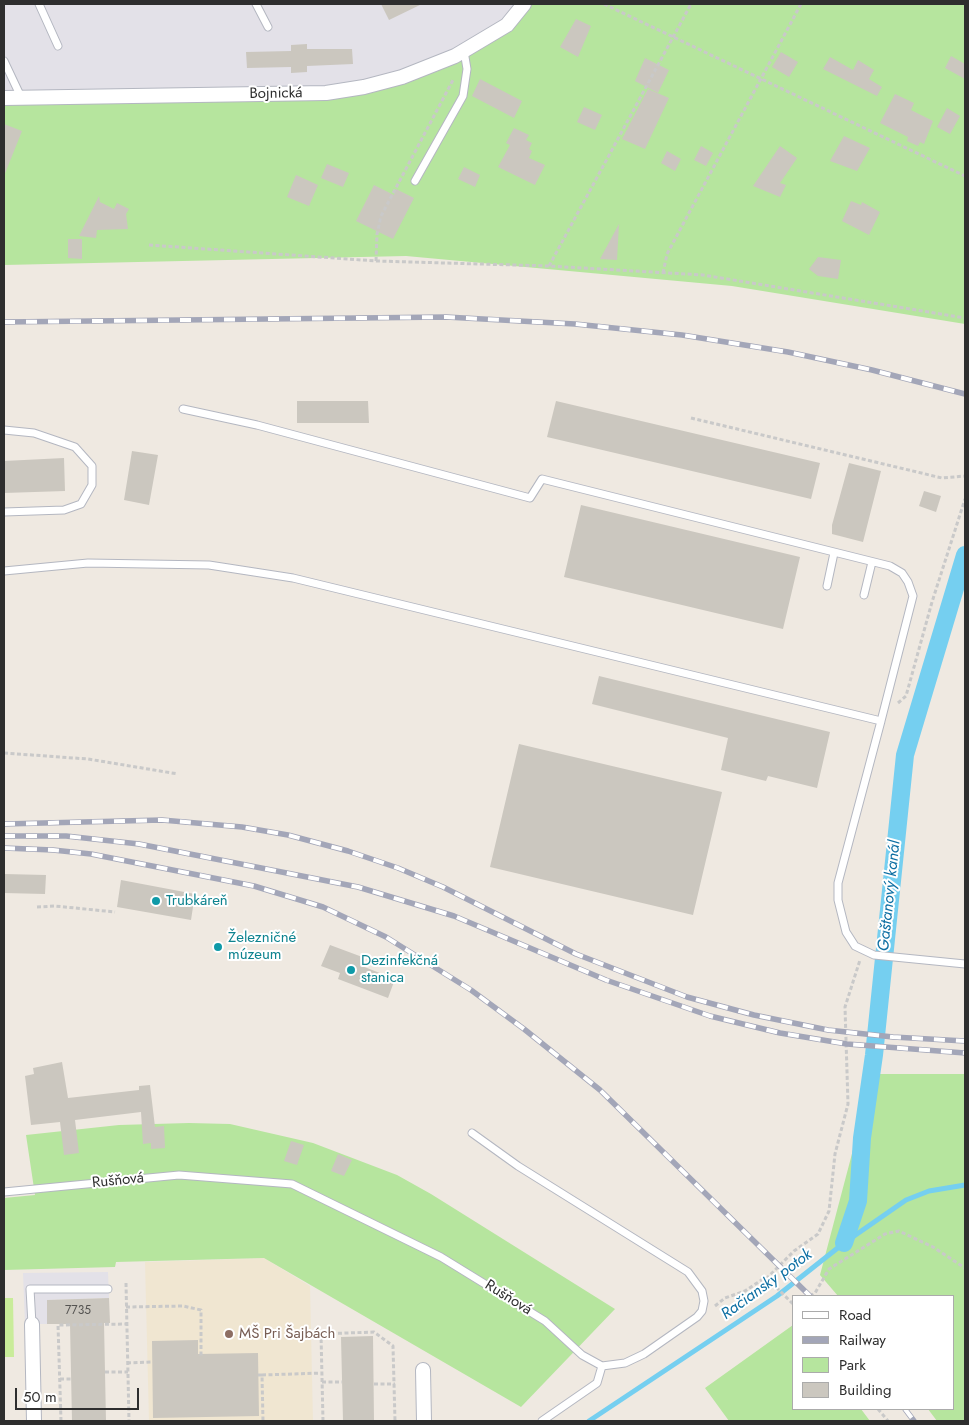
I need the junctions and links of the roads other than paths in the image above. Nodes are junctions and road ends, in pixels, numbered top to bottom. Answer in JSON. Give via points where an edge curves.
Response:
{"nodes":[{"id":1,"x":40,"y":4,"type":"edge"},
{"id":2,"x":256,"y":4,"type":"edge"},
{"id":3,"x":524,"y":4,"type":"edge"},
{"id":4,"x":268,"y":27,"type":"dead end"},
{"id":5,"x":58,"y":46,"type":"dead end"},
{"id":6,"x":464,"y":50,"type":"junction"},
{"id":7,"x":4,"y":61,"type":"edge"},
{"id":8,"x":21,"y":97,"type":"junction"},
{"id":9,"x":4,"y":98,"type":"edge"},
{"id":10,"x":415,"y":181,"type":"dead end"},
{"id":11,"x":183,"y":409,"type":"dead end"},
{"id":12,"x":4,"y":430,"type":"edge"},
{"id":13,"x":4,"y":512,"type":"edge"},
{"id":14,"x":834,"y":552,"type":"junction"},
{"id":15,"x":872,"y":562,"type":"junction"},
{"id":16,"x":4,"y":571,"type":"edge"},
{"id":17,"x":827,"y":586,"type":"dead end"},
{"id":18,"x":864,"y":596,"type":"dead end"},
{"id":19,"x":882,"y":719,"type":"junction"},
{"id":20,"x":965,"y":964,"type":"edge"},
{"id":21,"x":472,"y":1133,"type":"dead end"},
{"id":22,"x":4,"y":1192,"type":"edge"},
{"id":23,"x":108,"y":1289,"type":"dead end"},
{"id":24,"x":32,"y":1324,"type":"joint"},
{"id":25,"x":602,"y":1366,"type":"junction"},
{"id":26,"x":424,"y":1370,"type":"dead end"},
{"id":27,"x":34,"y":1421,"type":"edge"},
{"id":28,"x":424,"y":1421,"type":"edge"},
{"id":29,"x":542,"y":1421,"type":"edge"}],
"edges":[{"from":1,"to":5,"type":"lane"},
{"from":2,"to":4,"type":"lane"},
{"from":3,"to":6,"type":"street","name":"Bojnická","via":[[507,25]]},
{"from":6,"to":8,"type":"street","name":"Bojnická","via":[[402,77],[326,93]]},
{"from":6,"to":10,"type":"lane","via":[[467,69],[462,96]]},
{"from":7,"to":8,"type":"lane"},
{"from":8,"to":9,"type":"street","name":"Bojnická"},
{"from":11,"to":14,"type":"lane","via":[[257,424],[530,498],[542,479]]},
{"from":12,"to":13,"type":"lane","via":[[34,433],[75,446],[92,466],[92,485],[81,504],[64,510]]},
{"from":14,"to":15,"type":"lane"},
{"from":14,"to":17,"type":"lane"},
{"from":15,"to":18,"type":"lane"},
{"from":15,"to":19,"type":"lane","via":[[902,573],[912,596]]},
{"from":16,"to":19,"type":"lane","via":[[88,564],[209,565],[293,578]]},
{"from":19,"to":20,"type":"lane","via":[[838,883],[838,900],[846,932],[855,946],[874,955]]},
{"from":21,"to":25,"type":"lane","via":[[518,1166],[688,1272],[702,1291],[704,1301],[697,1317],[644,1354],[625,1363]]},
{"from":22,"to":25,"type":"lane","name":"Rušňová","via":[[179,1174],[292,1184],[441,1257],[545,1321],[582,1355]]},
{"from":23,"to":24,"type":"lane","via":[[30,1289]]},
{"from":24,"to":27,"type":"street"},
{"from":25,"to":29,"type":"lane","via":[[597,1383]]},
{"from":26,"to":28,"type":"street"}]}
